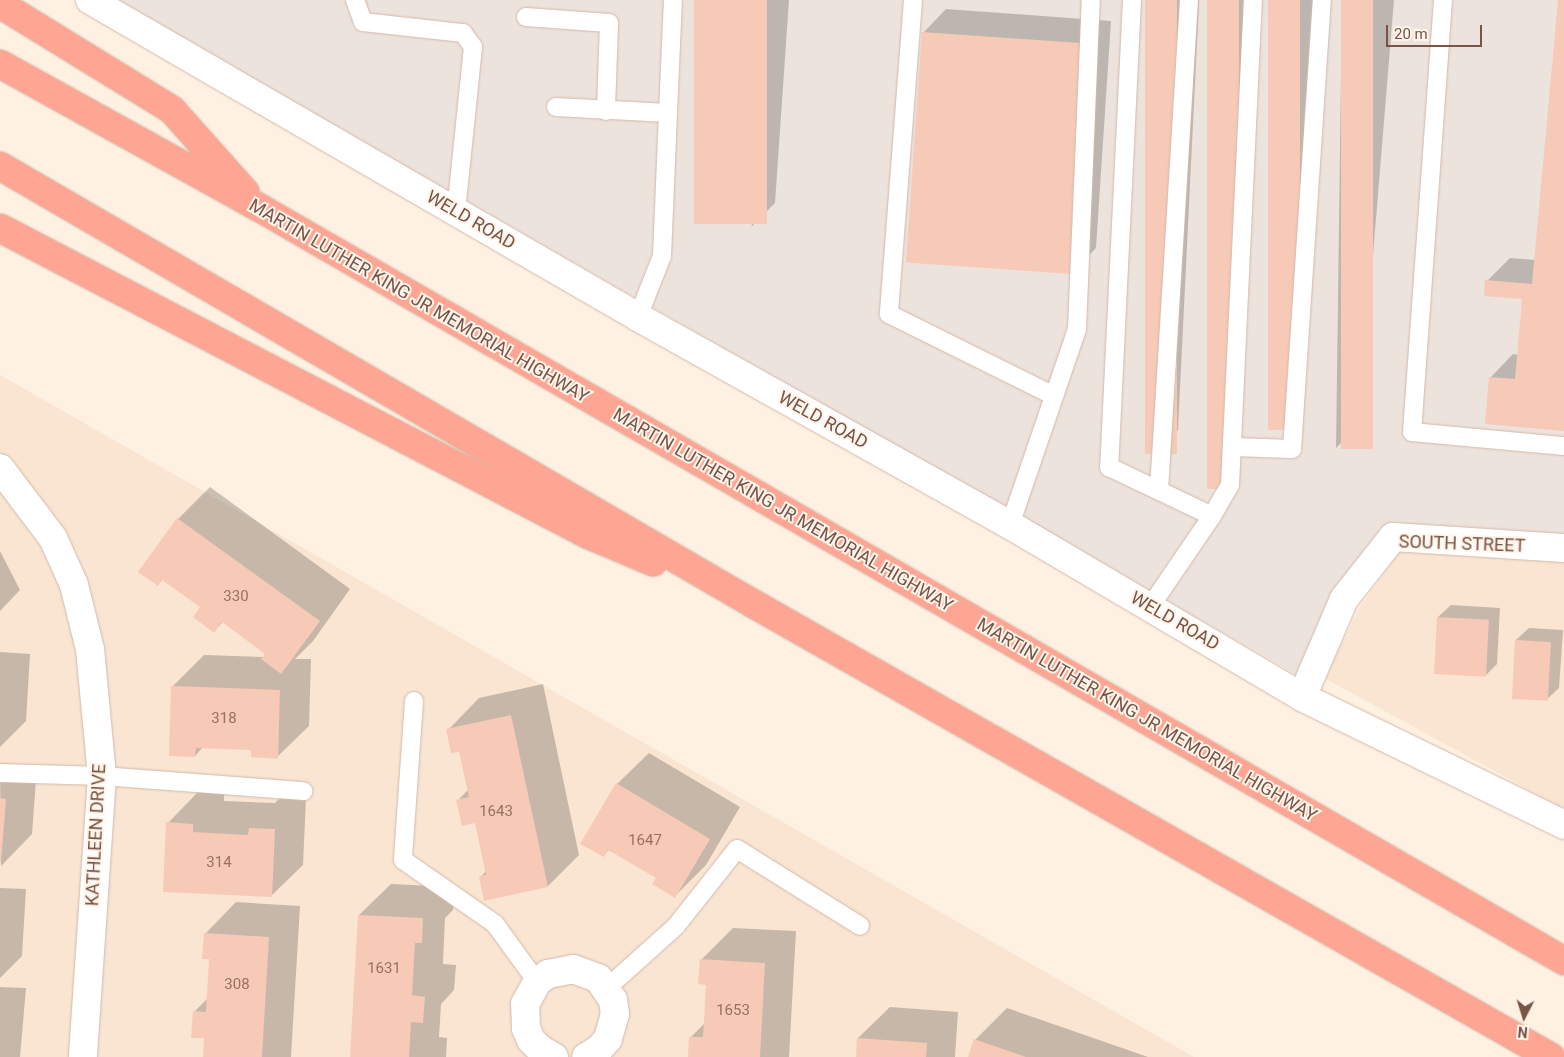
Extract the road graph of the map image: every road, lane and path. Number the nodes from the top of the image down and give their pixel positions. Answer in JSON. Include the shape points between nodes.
{"nodes":[{"id":1,"x":355,"y":0,"type":"edge"},
{"id":2,"x":673,"y":0,"type":"edge"},
{"id":3,"x":913,"y":0,"type":"edge"},
{"id":4,"x":1091,"y":0,"type":"edge"},
{"id":5,"x":1132,"y":0,"type":"edge"},
{"id":6,"x":1189,"y":0,"type":"edge"},
{"id":7,"x":1253,"y":0,"type":"edge"},
{"id":8,"x":1322,"y":0,"type":"edge"},
{"id":9,"x":1443,"y":0,"type":"edge"},
{"id":10,"x":93,"y":1,"type":"edge"},
{"id":11,"x":0,"y":4,"type":"edge"},
{"id":12,"x":526,"y":18,"type":"dead end"},
{"id":13,"x":0,"y":64,"type":"edge"},
{"id":14,"x":556,"y":107,"type":"dead end"},
{"id":15,"x":606,"y":111,"type":"junction"},
{"id":16,"x":668,"y":113,"type":"junction"},
{"id":17,"x":0,"y":166,"type":"edge"},
{"id":18,"x":260,"y":208,"type":"junction"},
{"id":19,"x":456,"y":211,"type":"junction"},
{"id":20,"x":0,"y":228,"type":"edge"},
{"id":21,"x":638,"y":316,"type":"junction"},
{"id":22,"x":1054,"y":396,"type":"junction"},
{"id":23,"x":1564,"y":446,"type":"edge"},
{"id":24,"x":1233,"y":447,"type":"junction"},
{"id":25,"x":0,"y":468,"type":"edge"},
{"id":26,"x":1160,"y":490,"type":"junction"},
{"id":27,"x":1212,"y":516,"type":"junction"},
{"id":28,"x":1010,"y":525,"type":"junction"},
{"id":29,"x":1564,"y":548,"type":"edge"},
{"id":30,"x":752,"y":603,"type":"junction"},
{"id":31,"x":1150,"y":607,"type":"junction"},
{"id":32,"x":1302,"y":697,"type":"junction"},
{"id":33,"x":414,"y":701,"type":"dead end"},
{"id":34,"x":0,"y":773,"type":"edge"},
{"id":35,"x":102,"y":776,"type":"junction"},
{"id":36,"x":303,"y":791,"type":"dead end"},
{"id":37,"x":1564,"y":826,"type":"edge"},
{"id":38,"x":860,"y":926,"type":"dead end"},
{"id":39,"x":1564,"y":961,"type":"edge"},
{"id":40,"x":537,"y":982,"type":"junction"},
{"id":41,"x":607,"y":988,"type":"junction"},
{"id":42,"x":83,"y":1057,"type":"edge"},
{"id":43,"x":554,"y":1057,"type":"edge"},
{"id":44,"x":586,"y":1057,"type":"edge"},
{"id":45,"x":1551,"y":1057,"type":"edge"}],
"edges":[{"from":1,"to":19,"type":"lane","via":[[363,22],[463,33],[473,47]]},
{"from":2,"to":16,"type":"lane"},
{"from":3,"to":22,"type":"lane","via":[[889,314]]},
{"from":4,"to":22,"type":"lane","via":[[1077,329]]},
{"from":5,"to":26,"type":"lane","via":[[1109,466]]},
{"from":6,"to":26,"type":"lane"},
{"from":7,"to":24,"type":"lane"},
{"from":8,"to":24,"type":"lane","via":[[1292,449]]},
{"from":9,"to":23,"type":"lane","via":[[1412,432]]},
{"from":10,"to":19,"type":"street","name":"WELD ROAD"},
{"from":11,"to":18,"type":"highway","via":[[172,110]]},
{"from":12,"to":15,"type":"lane","via":[[610,23]]},
{"from":13,"to":18,"type":"highway","name":"MARTIN LUTHER KING JR MEMORIAL HIGHWAY"},
{"from":14,"to":15,"type":"lane"},
{"from":15,"to":16,"type":"lane"},
{"from":16,"to":21,"type":"lane","via":[[662,256]]},
{"from":17,"to":30,"type":"highway"},
{"from":18,"to":39,"type":"highway","name":"MARTIN LUTHER KING JR MEMORIAL HIGHWAY"},
{"from":19,"to":21,"type":"street","name":"WELD ROAD"},
{"from":20,"to":30,"type":"highway","via":[[587,534]]},
{"from":21,"to":28,"type":"street","name":"WELD ROAD"},
{"from":22,"to":28,"type":"lane"},
{"from":24,"to":27,"type":"lane","via":[[1230,485]]},
{"from":25,"to":35,"type":"street","name":"KATHLEEN DRIVE","via":[[40,517],[74,585],[90,649]]},
{"from":26,"to":27,"type":"lane"},
{"from":27,"to":31,"type":"lane"},
{"from":28,"to":31,"type":"street","name":"WELD ROAD"},
{"from":29,"to":32,"type":"street","name":"SOUTH STREET","via":[[1393,538],[1344,599]]},
{"from":30,"to":45,"type":"highway"},
{"from":31,"to":32,"type":"street","name":"WELD ROAD"},
{"from":32,"to":37,"type":"street","name":"WELD ROAD"},
{"from":33,"to":40,"type":"lane","via":[[403,860],[495,924]]},
{"from":34,"to":35,"type":"lane"},
{"from":35,"to":36,"type":"lane"},
{"from":35,"to":42,"type":"street","name":"KATHLEEN DRIVE"},
{"from":38,"to":41,"type":"lane","via":[[737,849],[676,926]]},
{"from":40,"to":41,"type":"street","via":[[548,974],[574,969],[598,978]]},
{"from":40,"to":43,"type":"street","via":[[525,1004],[526,1028],[540,1050]]},
{"from":41,"to":44,"type":"street","via":[[613,1000],[614,1027],[599,1049]]}]}
